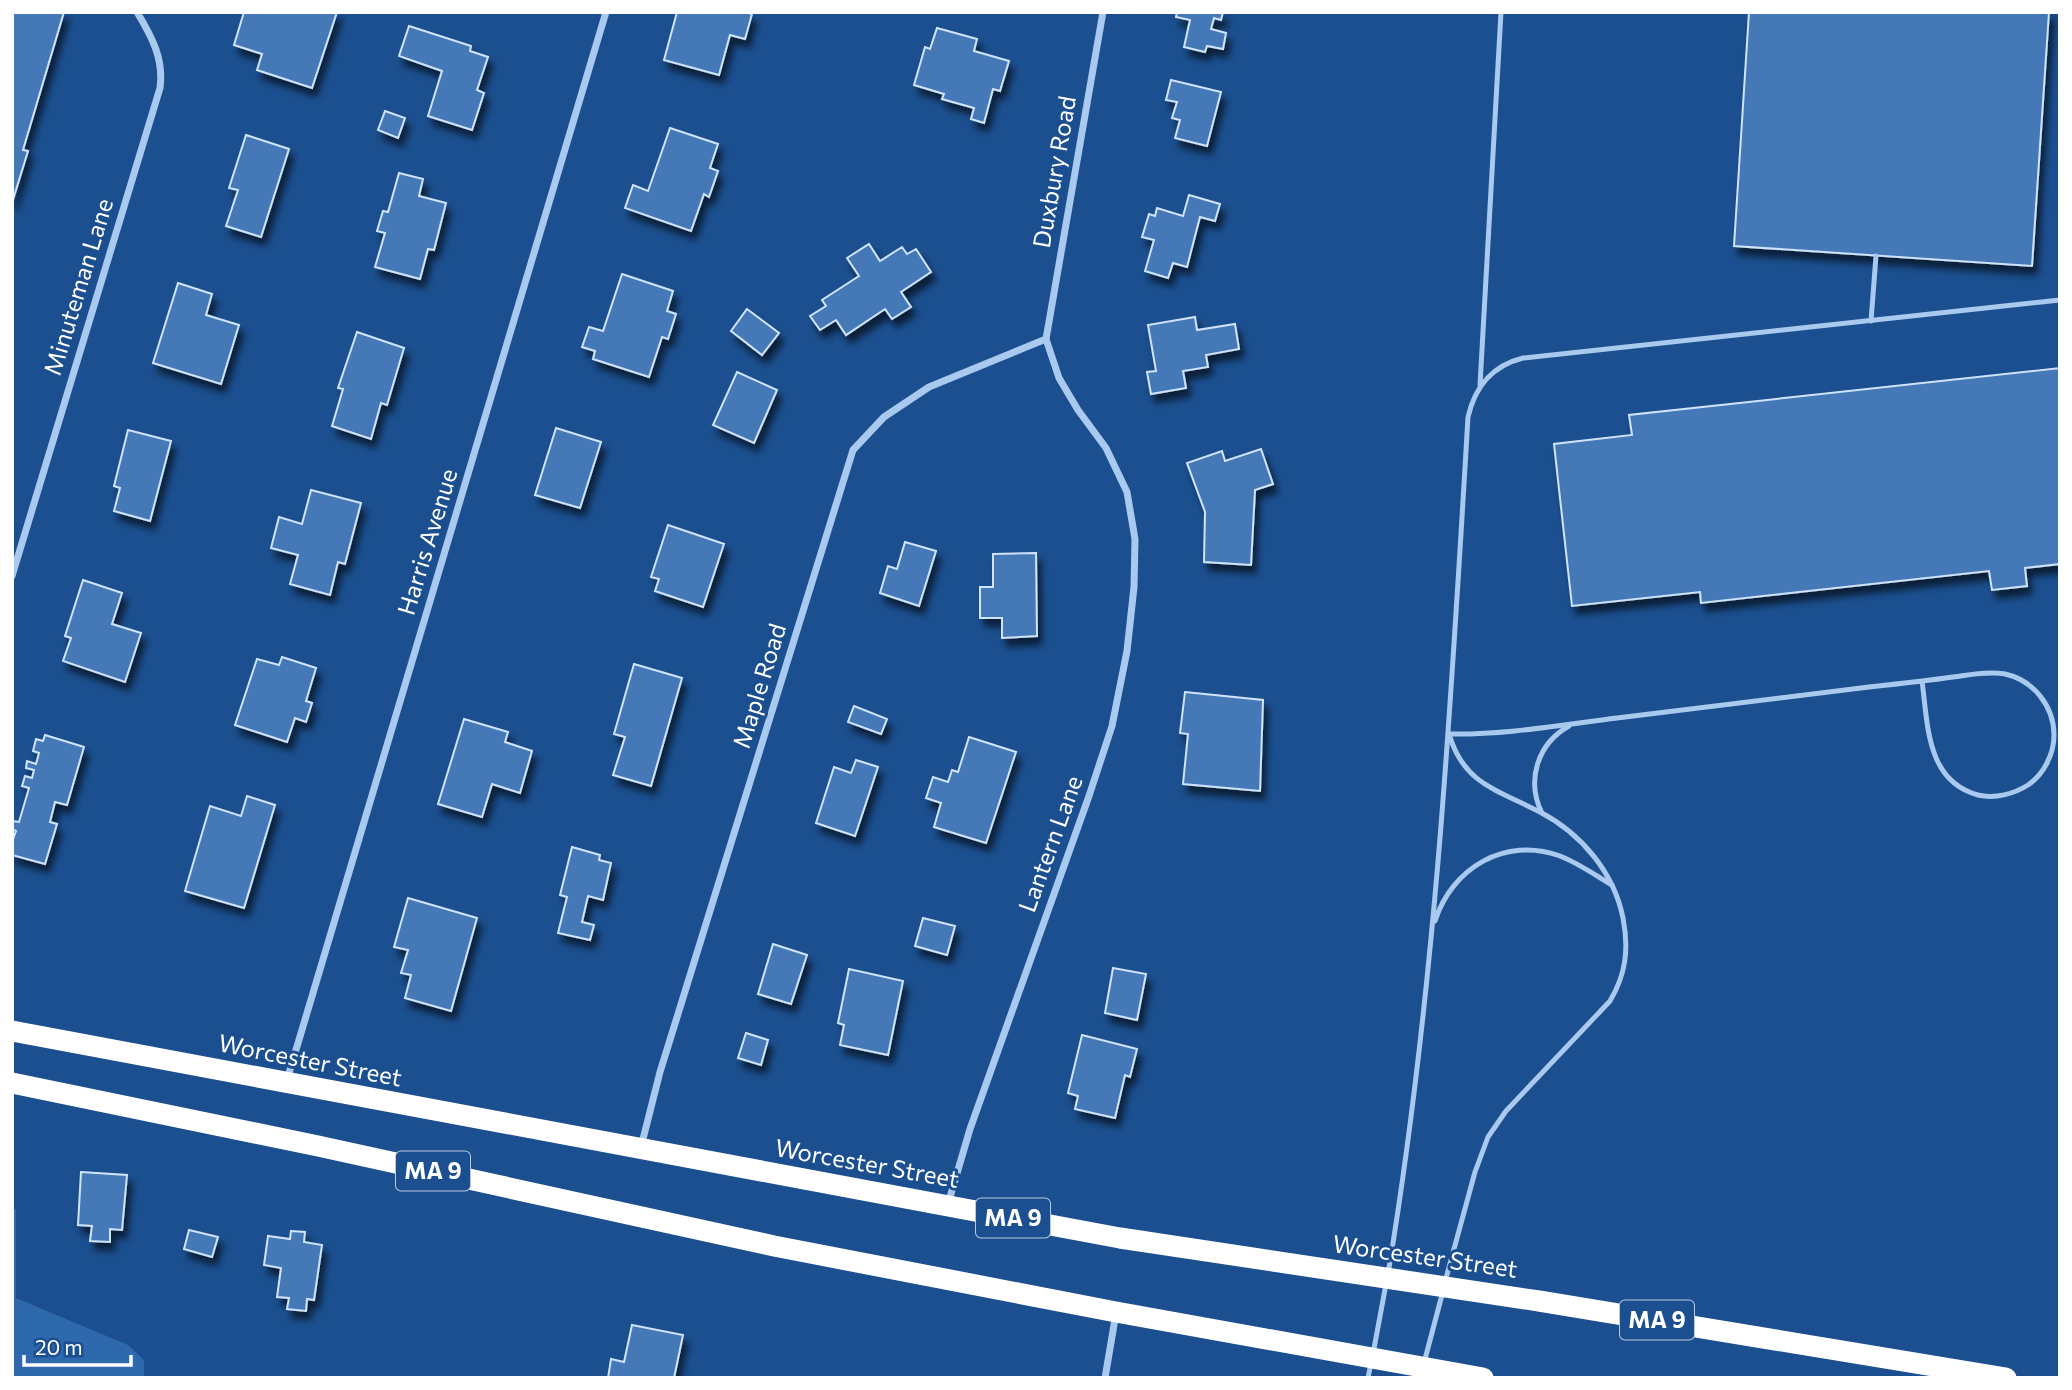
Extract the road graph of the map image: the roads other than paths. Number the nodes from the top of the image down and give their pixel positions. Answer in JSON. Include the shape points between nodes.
{"nodes":[{"id":1,"x":137,"y":12,"type":"edge"},
{"id":2,"x":606,"y":12,"type":"edge"},
{"id":3,"x":1103,"y":12,"type":"edge"},
{"id":4,"x":1501,"y":12,"type":"edge"},
{"id":5,"x":1876,"y":256,"type":"dead end"},
{"id":6,"x":2060,"y":300,"type":"edge"},
{"id":7,"x":1871,"y":320,"type":"junction"},
{"id":8,"x":1046,"y":339,"type":"junction"},
{"id":9,"x":1480,"y":385,"type":"junction"},
{"id":10,"x":15,"y":554,"type":"edge"},
{"id":11,"x":12,"y":576,"type":"edge"},
{"id":12,"x":1922,"y":681,"type":"junction"},
{"id":13,"x":1573,"y":724,"type":"junction"},
{"id":14,"x":1449,"y":733,"type":"junction"},
{"id":15,"x":1542,"y":813,"type":"junction"},
{"id":16,"x":1615,"y":887,"type":"junction"},
{"id":17,"x":1431,"y":934,"type":"junction"},
{"id":18,"x":12,"y":1031,"type":"edge"},
{"id":19,"x":12,"y":1083,"type":"edge"},
{"id":20,"x":286,"y":1084,"type":"junction"},
{"id":21,"x":640,"y":1150,"type":"junction"},
{"id":22,"x":947,"y":1205,"type":"junction"},
{"id":23,"x":1388,"y":1278,"type":"junction"},
{"id":24,"x":1444,"y":1286,"type":"junction"},
{"id":25,"x":1116,"y":1312,"type":"junction"},
{"id":26,"x":1370,"y":1368,"type":"edge"},
{"id":27,"x":1421,"y":1372,"type":"edge"},
{"id":28,"x":1105,"y":1378,"type":"edge"},
{"id":29,"x":1483,"y":1378,"type":"edge"},
{"id":30,"x":2006,"y":1378,"type":"edge"}],
"edges":[{"from":1,"to":10,"type":"street","name":"Minuteman Lane","via":[[160,60],[159,88]]},
{"from":2,"to":20,"type":"street","name":"Harris Avenue"},
{"from":3,"to":8,"type":"street","name":"Duxbury Road"},
{"from":4,"to":9,"type":"lane"},
{"from":5,"to":7,"type":"lane"},
{"from":6,"to":7,"type":"lane"},
{"from":7,"to":9,"type":"lane","via":[[1522,358],[1499,367]]},
{"from":8,"to":21,"type":"street","name":"Maple Road","via":[[929,387],[884,417],[853,450],[660,1072]]},
{"from":8,"to":22,"type":"street","name":"Lantern Lane","via":[[1059,378],[1106,447],[1127,492],[1135,539],[1127,651],[1112,726]]},
{"from":9,"to":14,"type":"lane","via":[[1468,417]]},
{"from":10,"to":11,"type":"street","name":"Minuteman Lane"},
{"from":12,"to":12,"type":"lane","via":[[1991,673],[2026,683],[2045,702],[2053,725],[2052,750],[2044,769],[2033,782],[2011,794],[1986,796],[1957,786],[1934,756]]},
{"from":12,"to":13,"type":"lane"},
{"from":13,"to":14,"type":"lane"},
{"from":13,"to":15,"type":"lane","via":[[1547,745],[1537,766],[1534,793]]},
{"from":14,"to":15,"type":"lane","via":[[1469,772]]},
{"from":14,"to":17,"type":"lane"},
{"from":15,"to":16,"type":"lane","via":[[1585,847]]},
{"from":16,"to":17,"type":"lane","via":[[1557,855],[1526,851],[1497,855],[1457,881],[1441,903]]},
{"from":16,"to":24,"type":"lane","via":[[1627,944],[1618,986],[1601,1012],[1506,1111],[1488,1138]]},
{"from":17,"to":23,"type":"lane"},
{"from":18,"to":20,"type":"highway","name":"Worcester Street","number":"MA 9"},
{"from":19,"to":25,"type":"highway","number":"MA 9","via":[[774,1246]]},
{"from":20,"to":21,"type":"highway","name":"Worcester Street","number":"MA 9"},
{"from":21,"to":22,"type":"highway","name":"Worcester Street","number":"MA 9"},
{"from":22,"to":23,"type":"highway","name":"Worcester Street","number":"MA 9","via":[[1187,1249]]},
{"from":23,"to":24,"type":"highway","name":"Worcester Street","number":"MA 9"},
{"from":23,"to":26,"type":"lane"},
{"from":24,"to":27,"type":"lane"},
{"from":24,"to":30,"type":"highway","name":"Worcester Street","number":"MA 9"},
{"from":25,"to":26,"type":"highway","number":"MA 9"},
{"from":25,"to":28,"type":"street"},
{"from":26,"to":27,"type":"highway","number":"MA 9"},
{"from":27,"to":29,"type":"highway","number":"MA 9"}]}
